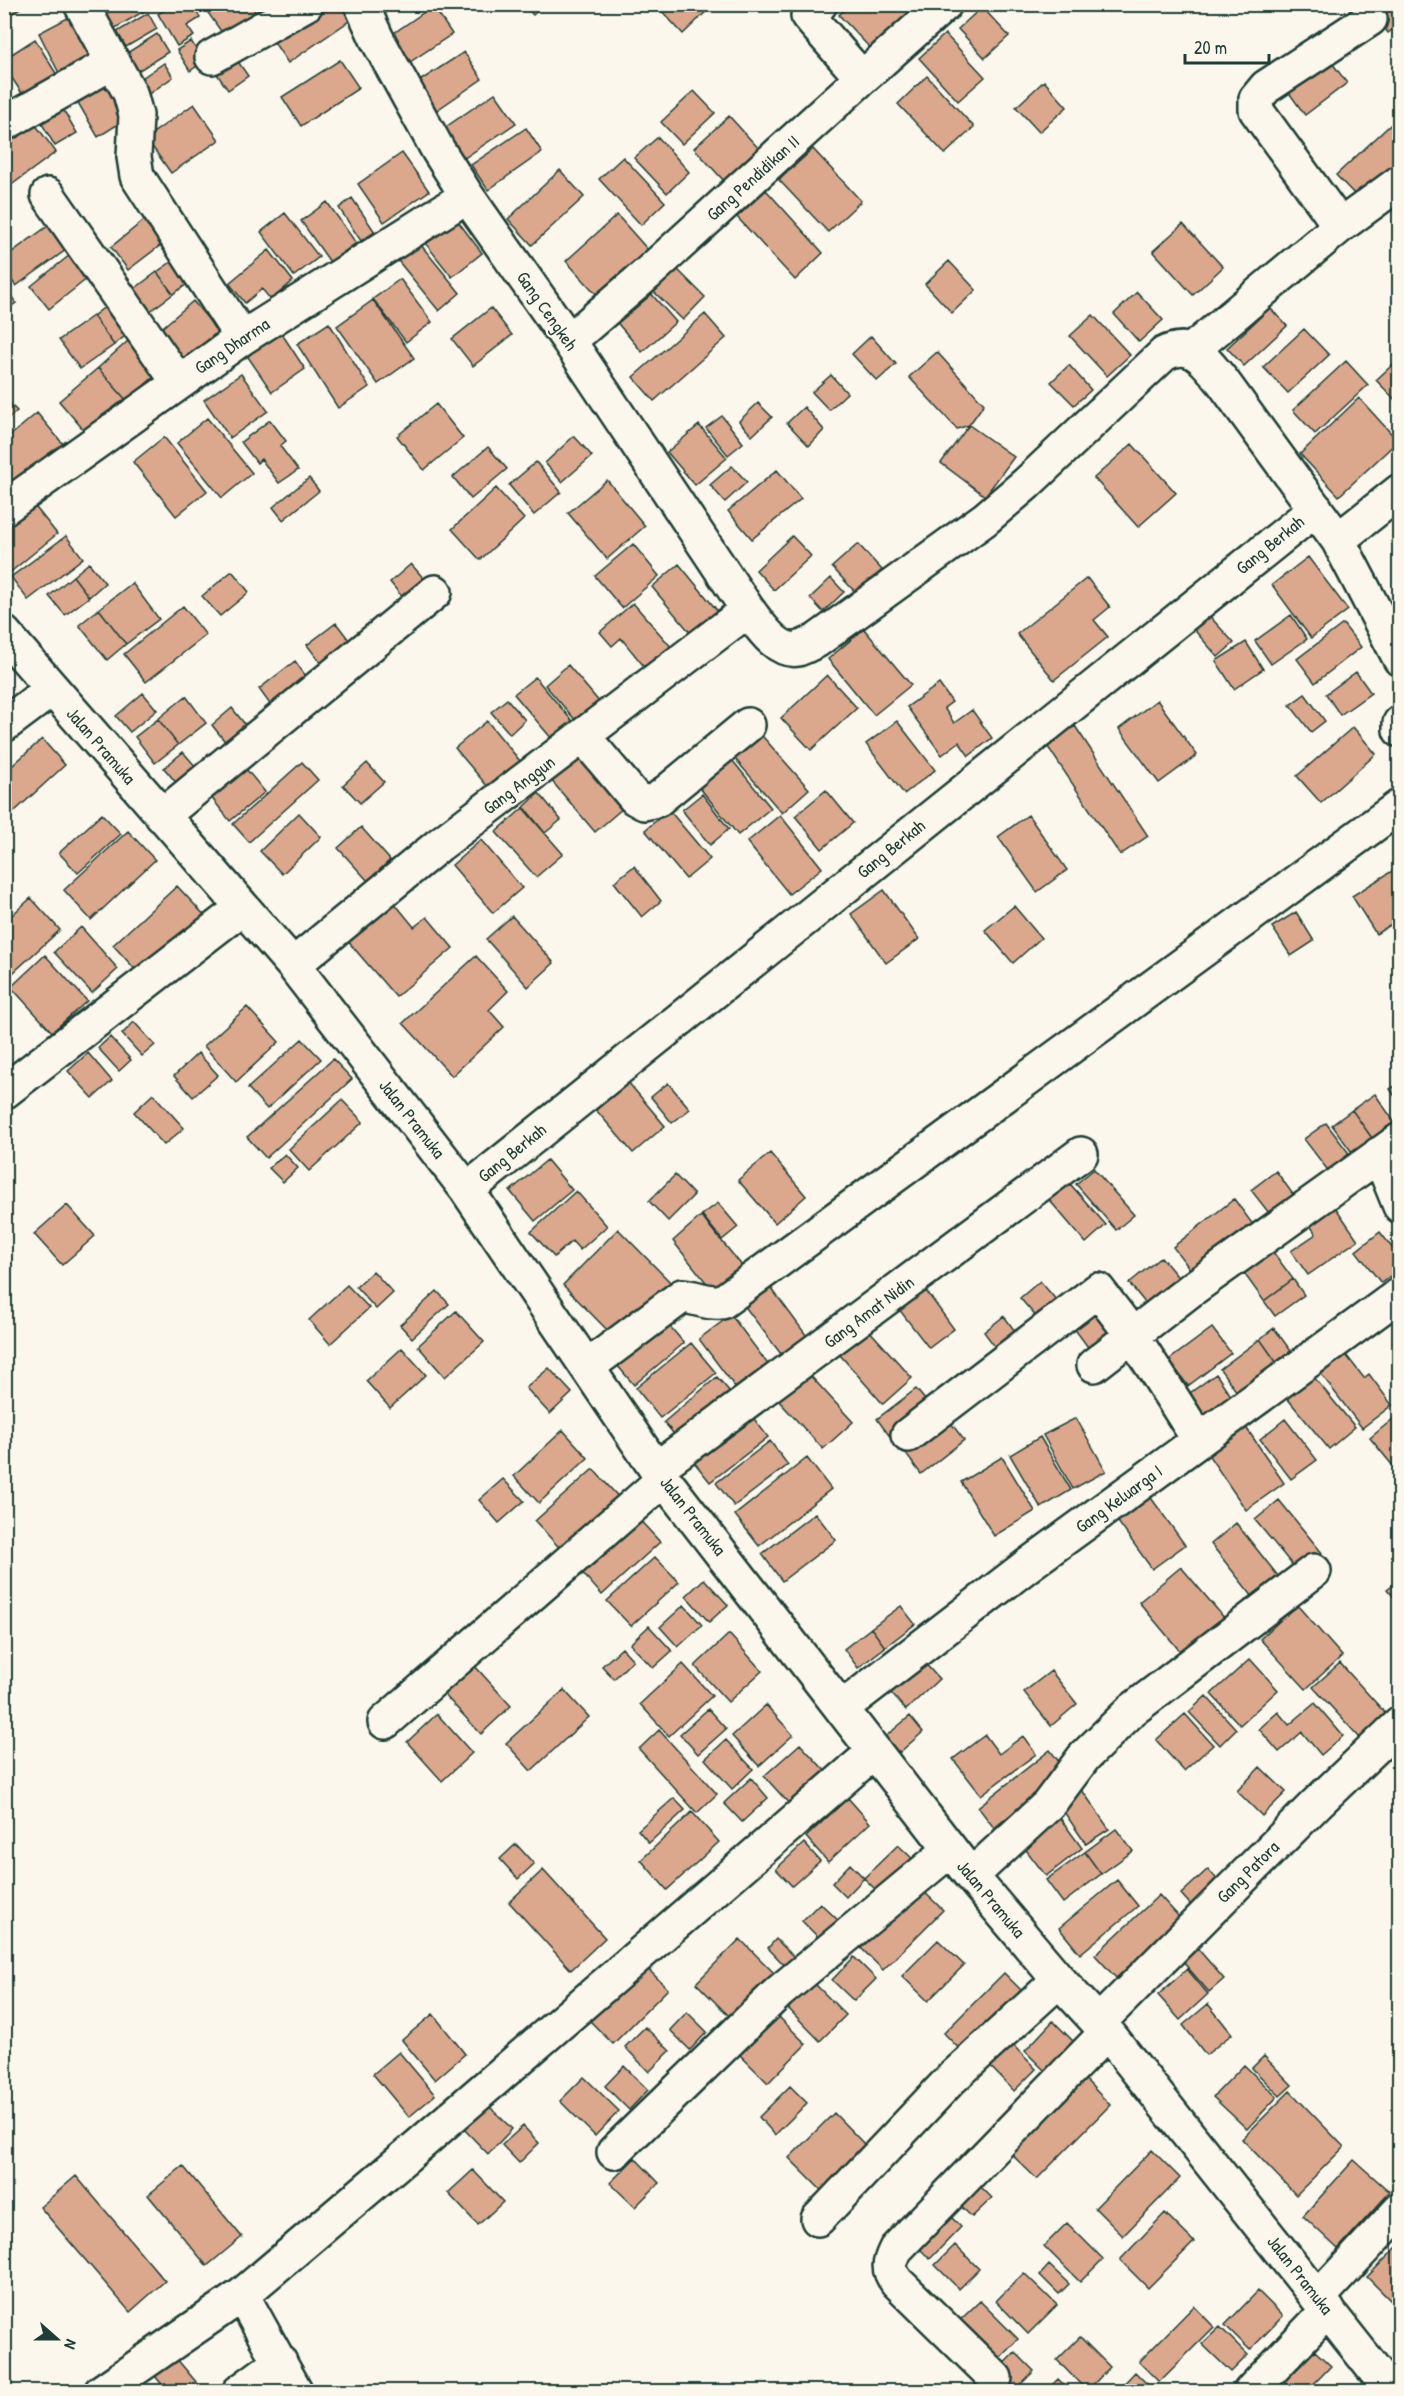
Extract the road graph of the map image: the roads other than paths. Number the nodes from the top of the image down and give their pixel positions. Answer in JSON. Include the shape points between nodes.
{"nodes":[{"id":1,"x":81,"y":4,"type":"edge"},
{"id":2,"x":306,"y":4,"type":"edge"},
{"id":3,"x":361,"y":4,"type":"edge"},
{"id":4,"x":945,"y":4,"type":"edge"},
{"id":5,"x":809,"y":8,"type":"edge"},
{"id":6,"x":1370,"y":19,"type":"dead end"},
{"id":7,"x":212,"y":57,"type":"dead end"},
{"id":8,"x":112,"y":62,"type":"junction"},
{"id":9,"x":862,"y":78,"type":"junction"},
{"id":10,"x":4,"y":124,"type":"edge"},
{"id":11,"x":1400,"y":182,"type":"edge"},
{"id":12,"x":48,"y":195,"type":"dead end"},
{"id":13,"x":467,"y":196,"type":"junction"},
{"id":14,"x":1340,"y":226,"type":"junction"},
{"id":15,"x":242,"y":338,"type":"junction"},
{"id":16,"x":569,"y":341,"type":"junction"},
{"id":17,"x":1192,"y":350,"type":"junction"},
{"id":18,"x":179,"y":383,"type":"junction"},
{"id":19,"x":1400,"y":491,"type":"edge"},
{"id":20,"x":4,"y":508,"type":"edge"},
{"id":21,"x":1316,"y":509,"type":"junction"},
{"id":22,"x":1338,"y":540,"type":"junction"},
{"id":23,"x":435,"y":592,"type":"dead end"},
{"id":24,"x":747,"y":610,"type":"junction"},
{"id":25,"x":4,"y":633,"type":"edge"},
{"id":26,"x":1400,"y":659,"type":"edge"},
{"id":27,"x":51,"y":689,"type":"junction"},
{"id":28,"x":1400,"y":723,"type":"edge"},
{"id":29,"x":748,"y":725,"type":"dead end"},
{"id":30,"x":4,"y":726,"type":"edge"},
{"id":31,"x":1400,"y":730,"type":"edge"},
{"id":32,"x":583,"y":736,"type":"junction"},
{"id":33,"x":1400,"y":806,"type":"edge"},
{"id":34,"x":162,"y":816,"type":"junction"},
{"id":35,"x":242,"y":908,"type":"junction"},
{"id":36,"x":293,"y":964,"type":"junction"},
{"id":37,"x":4,"y":1092,"type":"edge"},
{"id":38,"x":1389,"y":1147,"type":"edge"},
{"id":39,"x":1082,"y":1154,"type":"dead end"},
{"id":40,"x":467,"y":1190,"type":"junction"},
{"id":41,"x":1400,"y":1206,"type":"edge"},
{"id":42,"x":1395,"y":1306,"type":"edge"},
{"id":43,"x":1133,"y":1336,"type":"junction"},
{"id":44,"x":1094,"y":1365,"type":"dead end"},
{"id":45,"x":587,"y":1367,"type":"junction"},
{"id":46,"x":908,"y":1436,"type":"dead end"},
{"id":47,"x":1199,"y":1440,"type":"junction"},
{"id":48,"x":660,"y":1474,"type":"junction"},
{"id":49,"x":1314,"y":1571,"type":"dead end"},
{"id":50,"x":842,"y":1708,"type":"junction"},
{"id":51,"x":385,"y":1722,"type":"dead end"},
{"id":52,"x":1400,"y":1724,"type":"edge"},
{"id":53,"x":874,"y":1752,"type":"junction"},
{"id":54,"x":950,"y":1850,"type":"junction"},
{"id":55,"x":971,"y":1876,"type":"junction"},
{"id":56,"x":1059,"y":1980,"type":"junction"},
{"id":57,"x":1103,"y":2027,"type":"junction"},
{"id":58,"x":614,"y":2152,"type":"dead end"},
{"id":59,"x":1400,"y":2211,"type":"edge"},
{"id":60,"x":818,"y":2219,"type":"dead end"},
{"id":61,"x":242,"y":2295,"type":"junction"},
{"id":62,"x":1323,"y":2304,"type":"junction"},
{"id":63,"x":280,"y":2362,"type":"junction"},
{"id":64,"x":995,"y":2378,"type":"dead end"},
{"id":65,"x":101,"y":2391,"type":"edge"},
{"id":66,"x":239,"y":2391,"type":"edge"},
{"id":67,"x":296,"y":2391,"type":"edge"},
{"id":68,"x":1250,"y":2391,"type":"edge"},
{"id":69,"x":1392,"y":2391,"type":"edge"}],
"edges":[{"from":1,"to":8,"type":"street"},
{"from":2,"to":7,"type":"street"},
{"from":3,"to":13,"type":"street","name":"Gang Cengkeh","via":[[438,150]]},
{"from":4,"to":9,"type":"street","name":"Gang Pendidikan II"},
{"from":5,"to":9,"type":"street"},
{"from":6,"to":14,"type":"street","via":[[1266,87],[1256,99],[1256,110]]},
{"from":8,"to":10,"type":"street"},
{"from":8,"to":15,"type":"street","via":[[130,93],[136,115],[137,176]]},
{"from":9,"to":16,"type":"street","name":"Gang Pendidikan II"},
{"from":11,"to":14,"type":"street"},
{"from":12,"to":18,"type":"street"},
{"from":13,"to":15,"type":"street","name":"Gang Dharma"},
{"from":13,"to":16,"type":"street","name":"Gang Cengkeh"},
{"from":14,"to":17,"type":"street"},
{"from":15,"to":18,"type":"street","name":"Gang Dharma"},
{"from":16,"to":24,"type":"street","name":"Gang Cengkeh"},
{"from":17,"to":21,"type":"street","via":[[1223,382]]},
{"from":17,"to":24,"type":"street","name":"Gang Cengkeh","via":[[1176,348],[1164,354],[985,519],[816,641],[797,649],[778,644]]},
{"from":18,"to":20,"type":"street","name":"Gang Dharma"},
{"from":19,"to":22,"type":"street"},
{"from":21,"to":22,"type":"street"},
{"from":21,"to":40,"type":"street","name":"Gang Berkah"},
{"from":22,"to":26,"type":"street"},
{"from":23,"to":34,"type":"street"},
{"from":24,"to":32,"type":"street","name":"Gang Anggun"},
{"from":25,"to":27,"type":"street","name":"Jalan Pramuka"},
{"from":27,"to":30,"type":"street"},
{"from":27,"to":34,"type":"street","name":"Jalan Pramuka"},
{"from":28,"to":31,"type":"street"},
{"from":29,"to":32,"type":"street","via":[[657,800],[644,803],[635,798]]},
{"from":32,"to":36,"type":"street","name":"Gang Anggun","via":[[439,845]]},
{"from":33,"to":45,"type":"street","via":[[722,1302],[710,1304],[682,1296]]},
{"from":34,"to":35,"type":"street","name":"Jalan Pramuka"},
{"from":35,"to":36,"type":"street","name":"Jalan Pramuka"},
{"from":35,"to":37,"type":"street"},
{"from":36,"to":40,"type":"street","name":"Jalan Pramuka"},
{"from":38,"to":41,"type":"street"},
{"from":38,"to":43,"type":"street"},
{"from":39,"to":48,"type":"street","name":"Gang Amat Nidin"},
{"from":40,"to":45,"type":"street","name":"Jalan Pramuka"},
{"from":42,"to":47,"type":"street","name":"Gang Keluarga I"},
{"from":43,"to":44,"type":"street"},
{"from":43,"to":46,"type":"street","via":[[1098,1290]]},
{"from":43,"to":47,"type":"street"},
{"from":45,"to":48,"type":"street","name":"Jalan Pramuka"},
{"from":47,"to":50,"type":"street","name":"Gang Keluarga I"},
{"from":48,"to":50,"type":"street","name":"Jalan Pramuka"},
{"from":48,"to":51,"type":"street","name":"Gang Amat Nidin"},
{"from":49,"to":55,"type":"street","via":[[1132,1710],[1084,1757],[1048,1805]]},
{"from":50,"to":53,"type":"street","name":"Jalan Pramuka"},
{"from":52,"to":57,"type":"street","name":"Gang Patora","via":[[1316,1804]]},
{"from":53,"to":54,"type":"street","name":"Jalan Pramuka"},
{"from":53,"to":61,"type":"street"},
{"from":54,"to":55,"type":"street","name":"Jalan Pramuka"},
{"from":54,"to":58,"type":"street","via":[[779,1992]]},
{"from":55,"to":56,"type":"street","name":"Jalan Pramuka"},
{"from":56,"to":57,"type":"street","name":"Jalan Pramuka"},
{"from":56,"to":60,"type":"street","via":[[952,2078]]},
{"from":57,"to":62,"type":"street","name":"Jalan Pramuka"},
{"from":57,"to":64,"type":"street","name":"Gang Patora","via":[[896,2249],[889,2262],[889,2271],[897,2282]]},
{"from":59,"to":62,"type":"street"},
{"from":61,"to":63,"type":"street"},
{"from":61,"to":65,"type":"street"},
{"from":62,"to":68,"type":"street"},
{"from":62,"to":69,"type":"street","name":"Jalan Pramuka"},
{"from":63,"to":66,"type":"street"},
{"from":63,"to":67,"type":"street"}]}
